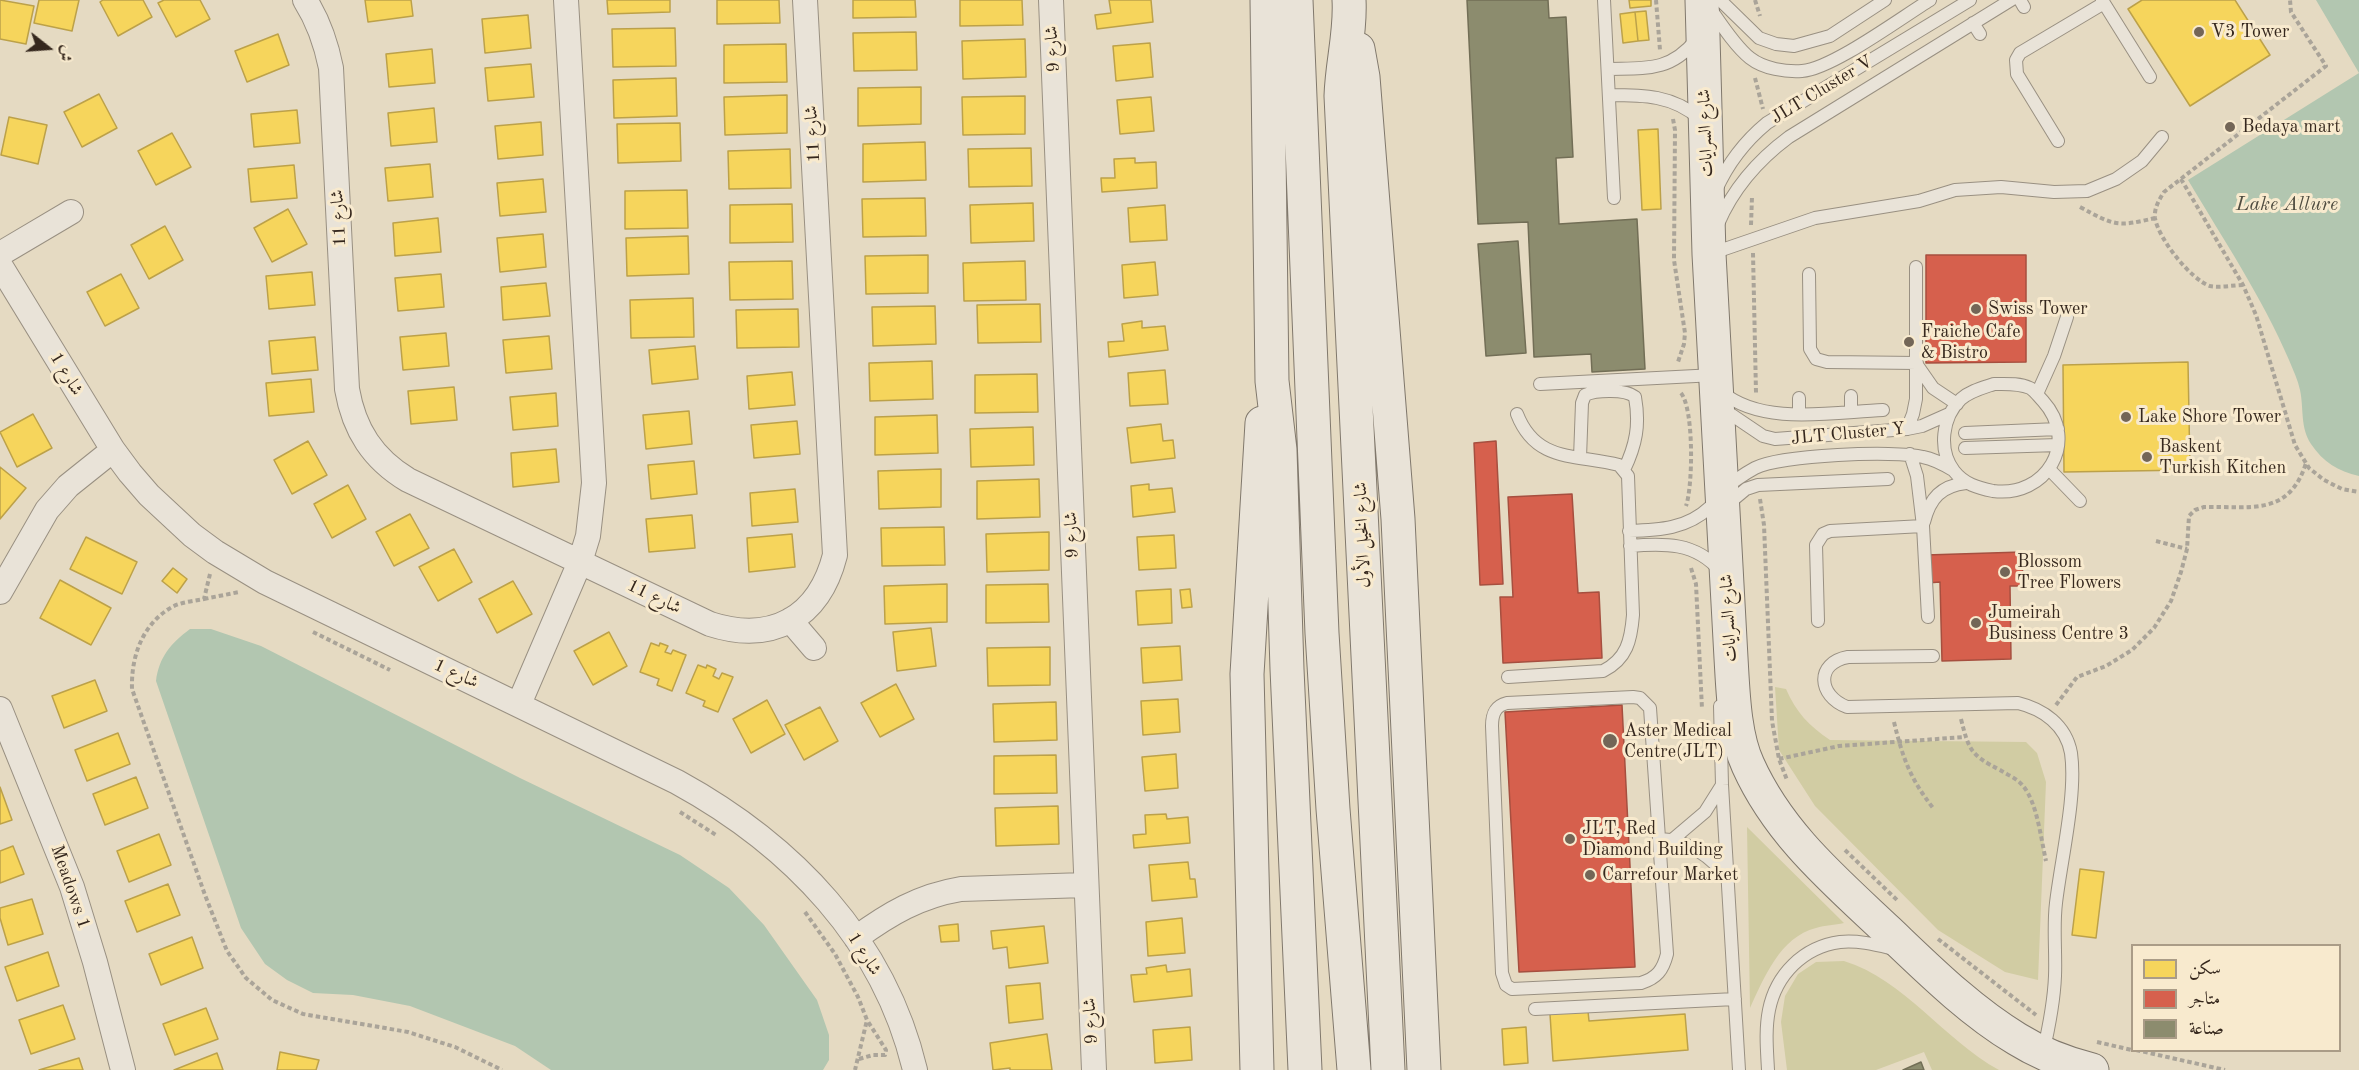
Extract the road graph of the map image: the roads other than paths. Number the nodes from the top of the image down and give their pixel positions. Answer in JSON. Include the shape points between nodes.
{"nodes":[{"id":1,"x":305,"y":0,"type":"edge"},
{"id":2,"x":566,"y":0,"type":"edge"},
{"id":3,"x":805,"y":0,"type":"edge"},
{"id":4,"x":1051,"y":0,"type":"edge"},
{"id":5,"x":1267,"y":0,"type":"edge"},
{"id":6,"x":1296,"y":0,"type":"edge"},
{"id":7,"x":1604,"y":0,"type":"edge"},
{"id":8,"x":1885,"y":0,"type":"edge"},
{"id":9,"x":1930,"y":0,"type":"edge"},
{"id":10,"x":1970,"y":0,"type":"edge"},
{"id":11,"x":2011,"y":0,"type":"edge"},
{"id":12,"x":2102,"y":1,"type":"edge"},
{"id":13,"x":1707,"y":6,"type":"edge"},
{"id":14,"x":1350,"y":12,"type":"edge"},
{"id":15,"x":1608,"y":69,"type":"junction"},
{"id":16,"x":2150,"y":77,"type":"dead end"},
{"id":17,"x":1609,"y":95,"type":"junction"},
{"id":18,"x":1705,"y":124,"type":"junction"},
{"id":19,"x":2162,"y":137,"type":"dead end"},
{"id":20,"x":2058,"y":141,"type":"dead end"},
{"id":21,"x":1614,"y":198,"type":"dead end"},
{"id":22,"x":71,"y":212,"type":"dead end"},
{"id":23,"x":1709,"y":237,"type":"junction"},
{"id":24,"x":0,"y":254,"type":"edge"},
{"id":25,"x":0,"y":265,"type":"edge"},
{"id":26,"x":1916,"y":267,"type":"dead end"},
{"id":27,"x":1809,"y":274,"type":"dead end"},
{"id":28,"x":2067,"y":317,"type":"dead end"},
{"id":29,"x":1917,"y":363,"type":"junction"},
{"id":30,"x":1272,"y":381,"type":"junction"},
{"id":31,"x":1540,"y":384,"type":"dead end"},
{"id":32,"x":1717,"y":390,"type":"junction"},
{"id":33,"x":2037,"y":394,"type":"junction"},
{"id":34,"x":1851,"y":396,"type":"dead end"},
{"id":35,"x":1799,"y":398,"type":"dead end"},
{"id":36,"x":1953,"y":409,"type":"junction"},
{"id":37,"x":1883,"y":410,"type":"dead end"},
{"id":38,"x":1851,"y":411,"type":"junction"},
{"id":39,"x":1799,"y":413,"type":"junction"},
{"id":40,"x":1517,"y":414,"type":"dead end"},
{"id":41,"x":1907,"y":429,"type":"junction"},
{"id":42,"x":2058,"y":429,"type":"junction"},
{"id":43,"x":1965,"y":433,"type":"dead end"},
{"id":44,"x":2058,"y":445,"type":"junction"},
{"id":45,"x":1965,"y":448,"type":"dead end"},
{"id":46,"x":113,"y":450,"type":"junction"},
{"id":47,"x":1910,"y":454,"type":"junction"},
{"id":48,"x":1580,"y":458,"type":"junction"},
{"id":49,"x":2049,"y":469,"type":"junction"},
{"id":50,"x":1624,"y":470,"type":"junction"},
{"id":51,"x":1953,"y":470,"type":"junction"},
{"id":52,"x":1888,"y":479,"type":"dead end"},
{"id":53,"x":1966,"y":483,"type":"junction"},
{"id":54,"x":1722,"y":501,"type":"junction"},
{"id":55,"x":2080,"y":501,"type":"dead end"},
{"id":56,"x":1923,"y":526,"type":"junction"},
{"id":57,"x":1629,"y":531,"type":"junction"},
{"id":58,"x":1630,"y":546,"type":"junction"},
{"id":59,"x":580,"y":562,"type":"junction"},
{"id":60,"x":1727,"y":591,"type":"junction"},
{"id":61,"x":0,"y":592,"type":"edge"},
{"id":62,"x":1928,"y":617,"type":"dead end"},
{"id":63,"x":790,"y":620,"type":"junction"},
{"id":64,"x":1818,"y":621,"type":"dead end"},
{"id":65,"x":814,"y":648,"type":"dead end"},
{"id":66,"x":1933,"y":656,"type":"dead end"},
{"id":67,"x":1508,"y":677,"type":"dead end"},
{"id":68,"x":519,"y":704,"type":"junction"},
{"id":69,"x":0,"y":709,"type":"edge"},
{"id":70,"x":5,"y":736,"type":"edge"},
{"id":71,"x":1722,"y":785,"type":"junction"},
{"id":72,"x":1666,"y":840,"type":"junction"},
{"id":73,"x":1729,"y":879,"type":"junction"},
{"id":74,"x":1085,"y":885,"type":"junction"},
{"id":75,"x":856,"y":938,"type":"junction"},
{"id":76,"x":1915,"y":957,"type":"junction"},
{"id":77,"x":1735,"y":999,"type":"junction"},
{"id":78,"x":1534,"y":1009,"type":"dead end"},
{"id":79,"x":2069,"y":1064,"type":"edge"},
{"id":80,"x":123,"y":1070,"type":"edge"},
{"id":81,"x":915,"y":1070,"type":"edge"},
{"id":82,"x":1094,"y":1070,"type":"edge"},
{"id":83,"x":1257,"y":1070,"type":"edge"},
{"id":84,"x":1305,"y":1070,"type":"edge"},
{"id":85,"x":1354,"y":1070,"type":"edge"},
{"id":86,"x":1388,"y":1070,"type":"edge"},
{"id":87,"x":1424,"y":1070,"type":"edge"},
{"id":88,"x":1739,"y":1070,"type":"edge"},
{"id":89,"x":1768,"y":1070,"type":"edge"}],
"edges":[{"from":1,"to":59,"type":"street","name":"شارع 11","via":[[317,20],[331,68],[347,389],[357,426],[378,458],[392,471]]},
{"from":2,"to":59,"type":"street","via":[[594,475],[592,510]]},
{"from":3,"to":63,"type":"street","name":"شارع 11","via":[[835,555],[820,592]]},
{"from":4,"to":74,"type":"street","name":"شارع 9"},
{"from":5,"to":30,"type":"main road"},
{"from":6,"to":85,"type":"main road","via":[[1322,644]]},
{"from":7,"to":15,"type":"lane"},
{"from":8,"to":13,"type":"lane","via":[[1830,36],[1794,46],[1759,38]]},
{"from":9,"to":13,"type":"lane","name":"JLT Cluster V","via":[[1838,58],[1804,71],[1766,66],[1750,58]]},
{"from":10,"to":23,"type":"lane","name":"JLT Cluster V","via":[[1767,123],[1747,140],[1717,187]]},
{"from":11,"to":23,"type":"lane","via":[[1977,28],[1773,149],[1740,185]]},
{"from":12,"to":16,"type":"lane"},
{"from":12,"to":20,"type":"lane","via":[[2020,53],[2016,60],[2017,74]]},
{"from":13,"to":15,"type":"lane","via":[[1692,45],[1675,60],[1651,68]]},
{"from":13,"to":18,"type":"main road","name":"شارع السرايات"},
{"from":14,"to":86,"type":"main road","name":"شارع الخيل الأول","via":[[1341,96]]},
{"from":14,"to":87,"type":"main road","via":[[1363,77],[1393,430]]},
{"from":15,"to":17,"type":"lane"},
{"from":17,"to":18,"type":"lane","via":[[1662,98],[1679,104]]},
{"from":17,"to":21,"type":"lane"},
{"from":18,"to":23,"type":"main road","name":"شارع السرايات"},
{"from":19,"to":23,"type":"lane","via":[[2142,161],[2116,179],[2087,191],[1955,190],[1919,201]]},
{"from":22,"to":24,"type":"street"},
{"from":23,"to":32,"type":"main road","name":"شارع السرايات"},
{"from":25,"to":46,"type":"street","name":"شارع 1"},
{"from":26,"to":29,"type":"lane"},
{"from":27,"to":29,"type":"lane","via":[[1810,349],[1816,359]]},
{"from":28,"to":33,"type":"lane"},
{"from":29,"to":36,"type":"lane"},
{"from":29,"to":41,"type":"lane","via":[[1916,399]]},
{"from":30,"to":83,"type":"main road","via":[[1259,447],[1247,674]]},
{"from":30,"to":84,"type":"main road","via":[[1280,450]]},
{"from":31,"to":32,"type":"lane"},
{"from":32,"to":39,"type":"lane","via":[[1756,411]]},
{"from":32,"to":41,"type":"lane","name":"JLT Cluster Y","via":[[1735,415],[1763,436],[1775,439]]},
{"from":32,"to":54,"type":"main road","name":"شارع السرايات"},
{"from":33,"to":36,"type":"lane","name":"JLT Cluster Y","via":[[2013,384],[1994,384],[1977,389]]},
{"from":33,"to":42,"type":"lane","via":[[2051,411]]},
{"from":34,"to":38,"type":"lane"},
{"from":35,"to":39,"type":"lane"},
{"from":36,"to":41,"type":"lane","name":"JLT Cluster Y","via":[[1922,426]]},
{"from":36,"to":51,"type":"lane","name":"JLT Cluster Y","via":[[1944,432],[1945,452]]},
{"from":37,"to":38,"type":"lane"},
{"from":38,"to":39,"type":"lane"},
{"from":40,"to":48,"type":"lane","via":[[1526,434],[1542,448]]},
{"from":42,"to":43,"type":"lane"},
{"from":42,"to":44,"type":"lane"},
{"from":44,"to":45,"type":"lane"},
{"from":44,"to":49,"type":"lane"},
{"from":46,"to":61,"type":"street","via":[[68,486],[47,510]]},
{"from":46,"to":68,"type":"street","name":"شارع 1","via":[[170,516],[240,568]]},
{"from":47,"to":51,"type":"lane","name":"JLT Cluster Y"},
{"from":47,"to":54,"type":"lane","name":"JLT Cluster Y","via":[[1777,460],[1754,468]]},
{"from":47,"to":56,"type":"lane"},
{"from":48,"to":50,"type":"lane","via":[[1619,465]]},
{"from":48,"to":50,"type":"lane","via":[[1585,395],[1630,393],[1635,397],[1638,422],[1634,449]]},
{"from":49,"to":53,"type":"lane","via":[[2035,483],[2018,490],[1983,489]]},
{"from":49,"to":55,"type":"lane"},
{"from":50,"to":57,"type":"lane","via":[[1628,476]]},
{"from":51,"to":53,"type":"lane","name":"JLT Cluster Y"},
{"from":52,"to":54,"type":"lane","via":[[1849,486],[1758,485]]},
{"from":53,"to":56,"type":"lane","via":[[1940,490],[1931,500]]},
{"from":54,"to":57,"type":"lane","via":[[1683,525]]},
{"from":54,"to":60,"type":"main road","name":"شارع السرايات"},
{"from":56,"to":62,"type":"lane"},
{"from":56,"to":64,"type":"lane","via":[[1823,534],[1816,545]]},
{"from":57,"to":58,"type":"lane"},
{"from":58,"to":60,"type":"lane","via":[[1662,543],[1700,553],[1715,564]]},
{"from":58,"to":67,"type":"lane","via":[[1633,615],[1628,645],[1614,666],[1603,671]]},
{"from":59,"to":63,"type":"street","name":"شارع 11","via":[[730,630],[751,632]]},
{"from":59,"to":68,"type":"street"},
{"from":60,"to":71,"type":"lane","via":[[1720,701]]},
{"from":60,"to":76,"type":"main road","name":"شارع السرايات","via":[[1734,712],[1751,773],[1772,811],[1806,852]]},
{"from":63,"to":65,"type":"street"},
{"from":66,"to":79,"type":"lane","via":[[1835,659],[1824,681],[1827,693],[1835,703],[1847,707],[2018,702],[2048,715],[2066,738],[2071,752],[2071,790],[2056,905],[2053,997]]},
{"from":68,"to":75,"type":"street","name":"شارع 1","via":[[729,812],[790,861]]},
{"from":69,"to":70,"type":"street","name":"Meadows 1"},
{"from":70,"to":80,"type":"street","name":"Meadows 1","via":[[72,887]]},
{"from":71,"to":72,"type":"lane","via":[[1705,812]]},
{"from":71,"to":73,"type":"lane"},
{"from":72,"to":72,"type":"lane","via":[[1667,954],[1659,973],[1641,983],[1519,990],[1506,985],[1502,973],[1494,710],[1507,703],[1633,697],[1646,702],[1650,708]]},
{"from":72,"to":73,"type":"lane","via":[[1708,856]]},
{"from":73,"to":77,"type":"lane"},
{"from":74,"to":75,"type":"street","via":[[941,892],[904,906]]},
{"from":74,"to":82,"type":"street","name":"شارع 9"},
{"from":75,"to":81,"type":"street","name":"شارع 1","via":[[891,1000]]},
{"from":76,"to":79,"type":"main road","name":"شارع السرايات","via":[[2015,1039]]},
{"from":76,"to":89,"type":"lane","via":[[1865,942],[1840,942],[1813,949],[1793,963],[1777,985],[1768,1010]]},
{"from":77,"to":78,"type":"lane"},
{"from":77,"to":88,"type":"lane"}]}
